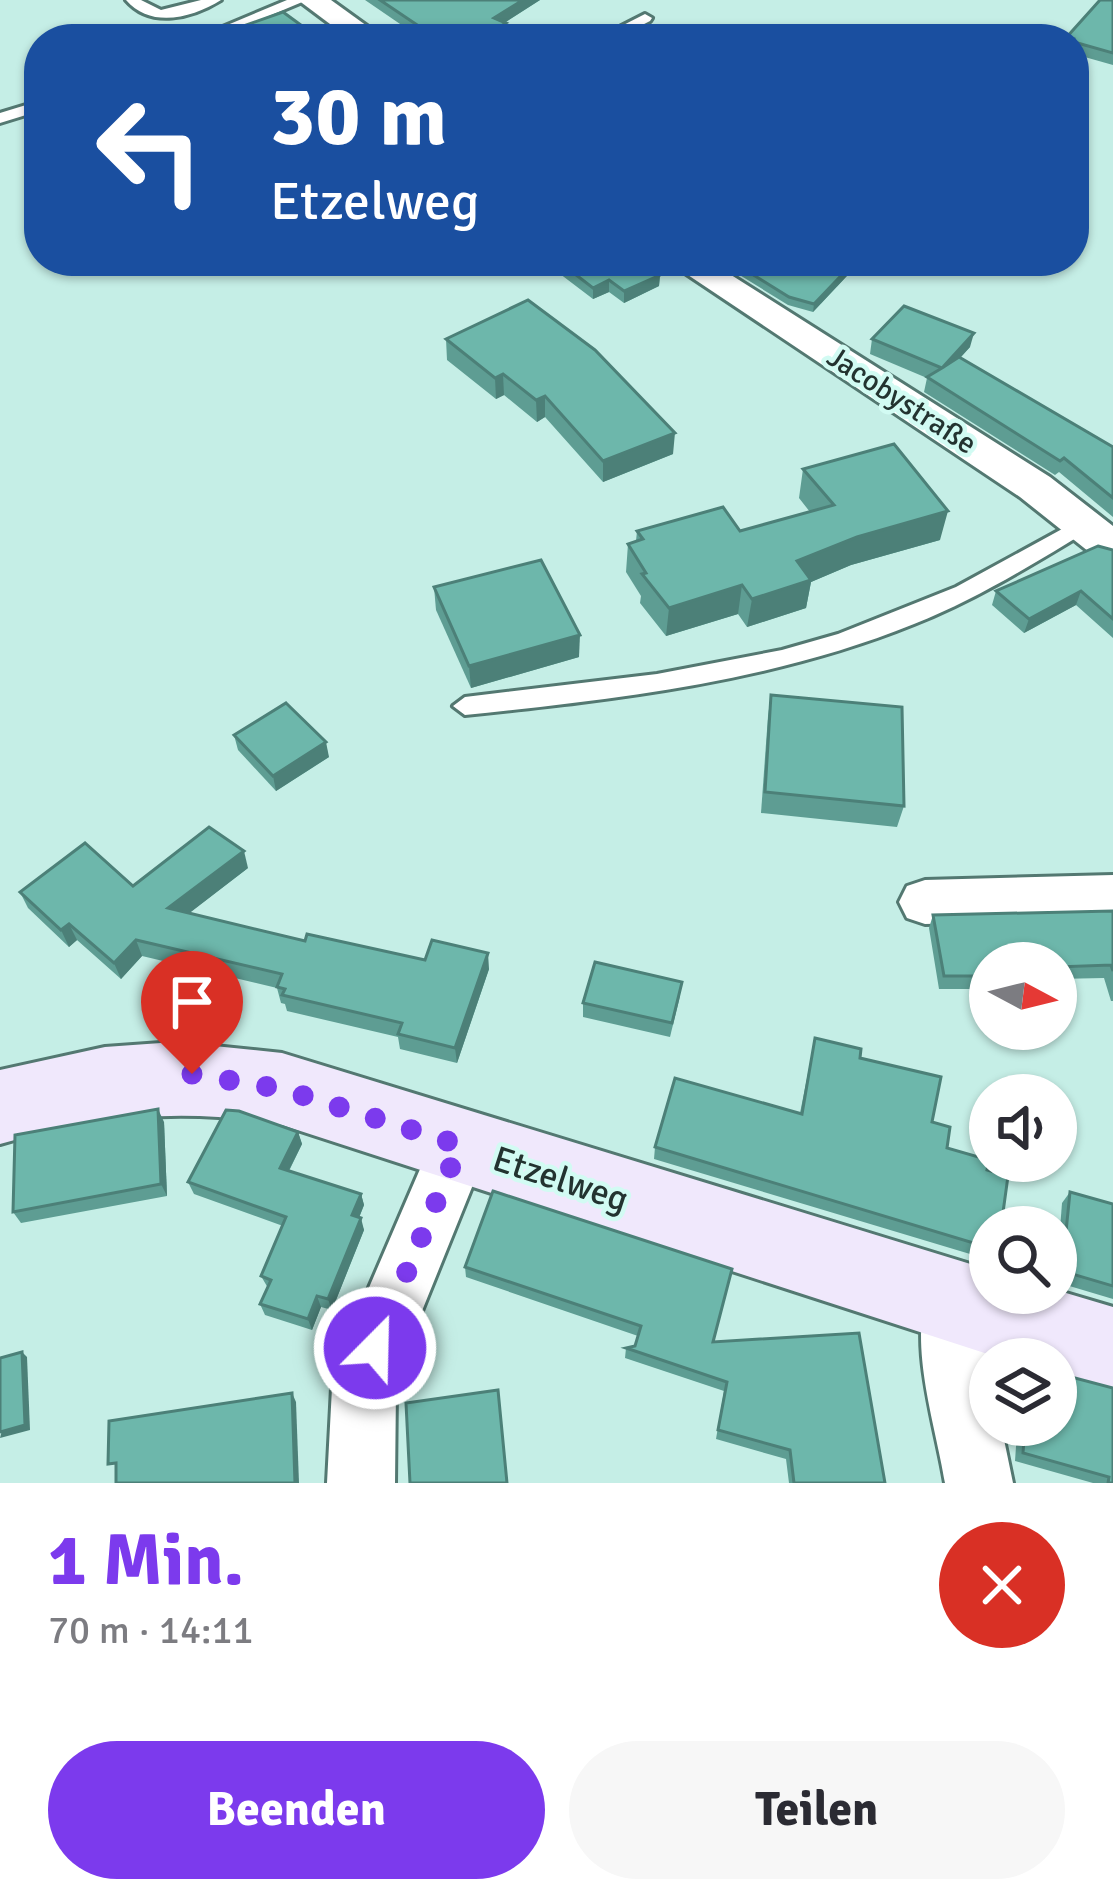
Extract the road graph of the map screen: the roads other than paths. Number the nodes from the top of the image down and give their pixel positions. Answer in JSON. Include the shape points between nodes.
{"nodes":[{"id":1,"x":133,"y":0,"type":"edge"},
{"id":2,"x":214,"y":0,"type":"edge"},
{"id":3,"x":300,"y":0,"type":"edge"},
{"id":4,"x":312,"y":0,"type":"edge"},
{"id":5,"x":645,"y":18,"type":"dead end"},
{"id":6,"x":239,"y":24,"type":"edge"},
{"id":7,"x":348,"y":24,"type":"edge"},
{"id":8,"x":633,"y":24,"type":"edge"},
{"id":9,"x":709,"y":276,"type":"edge"},
{"id":10,"x":1098,"y":536,"type":"edge"},
{"id":11,"x":465,"y":706,"type":"dead end"},
{"id":12,"x":1113,"y":897,"type":"edge"},
{"id":13,"x":926,"y":902,"type":"dead end"},
{"id":14,"x":0,"y":1107,"type":"edge"},
{"id":15,"x":460,"y":1145,"type":"junction"},
{"id":16,"x":953,"y":1302,"type":"junction"},
{"id":17,"x":1113,"y":1352,"type":"edge"},
{"id":18,"x":362,"y":1483,"type":"edge"},
{"id":19,"x":979,"y":1483,"type":"edge"}],
"edges":[{"from":1,"to":2,"type":"lane","via":[[164,15]]},
{"from":3,"to":6,"type":"lane"},
{"from":4,"to":7,"type":"street"},
{"from":5,"to":8,"type":"lane"},
{"from":9,"to":10,"type":"street","name":"Jacobystraße","via":[[879,382]]},
{"from":10,"to":11,"type":"lane","via":[[809,653],[640,688]]},
{"from":12,"to":13,"type":"street"},
{"from":14,"to":15,"type":"street","name":"Etzelweg","via":[[192,1074],[282,1089]]},
{"from":15,"to":16,"type":"street","name":"Etzelweg"},
{"from":15,"to":18,"type":"street","via":[[375,1348],[363,1406]]},
{"from":16,"to":17,"type":"street","name":"Etzelweg"},
{"from":16,"to":19,"type":"street"}]}
